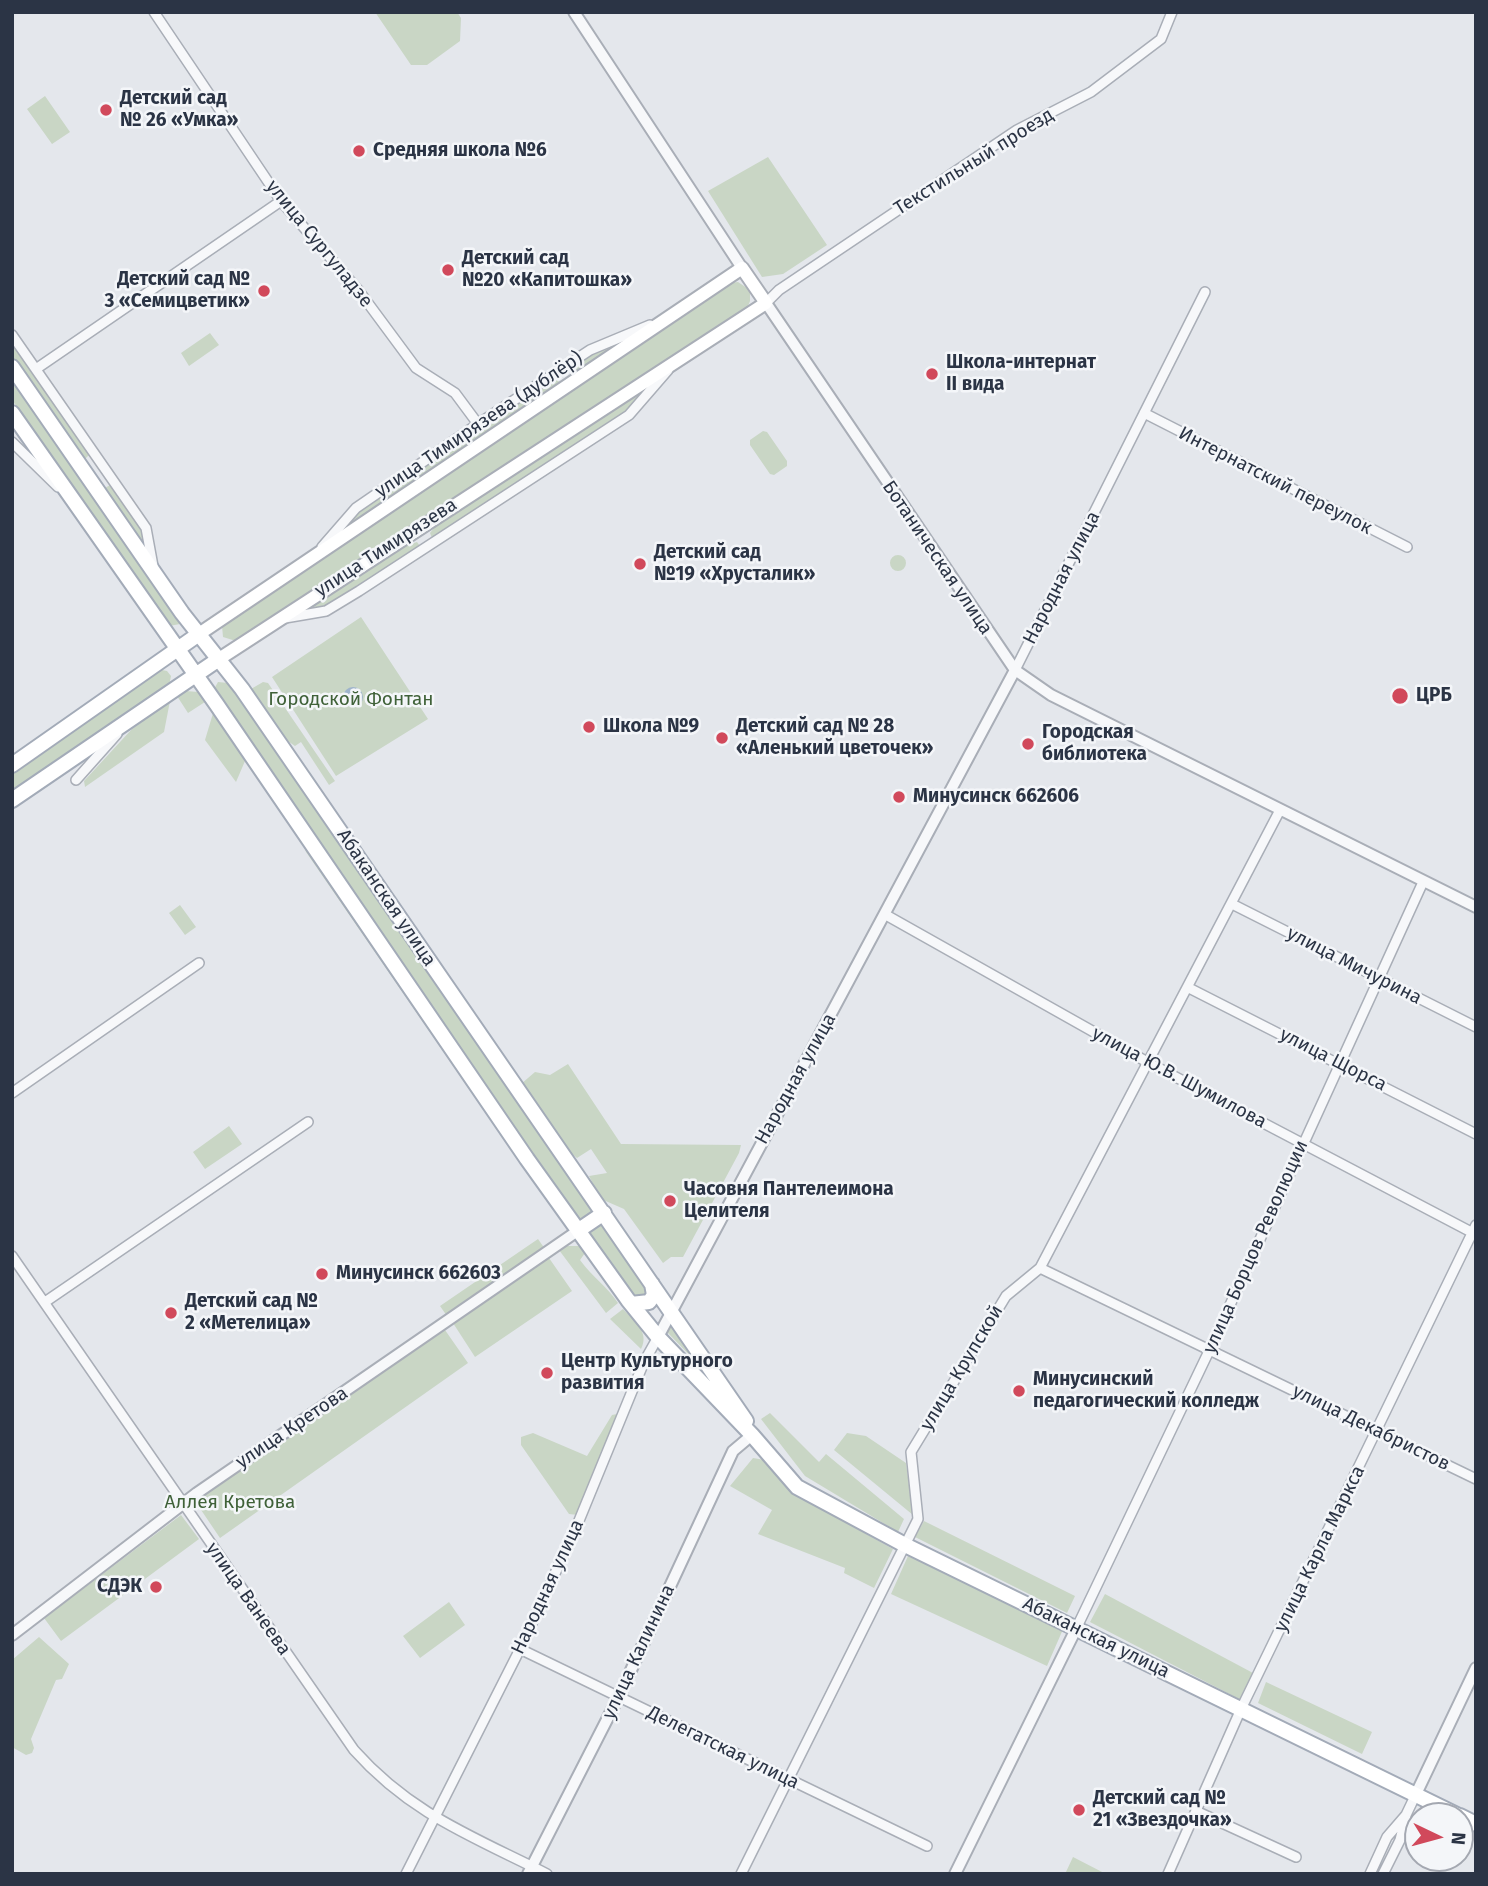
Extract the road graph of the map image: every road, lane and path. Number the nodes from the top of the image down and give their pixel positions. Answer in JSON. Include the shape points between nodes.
{"nodes":[{"id":1,"x":154,"y":12,"type":"edge"},
{"id":2,"x":573,"y":12,"type":"edge"},
{"id":3,"x":1172,"y":12,"type":"edge"},
{"id":4,"x":281,"y":201,"type":"junction"},
{"id":5,"x":743,"y":268,"type":"junction"},
{"id":6,"x":1205,"y":292,"type":"dead end"},
{"id":7,"x":766,"y":303,"type":"junction"},
{"id":8,"x":668,"y":318,"type":"junction"},
{"id":9,"x":12,"y":335,"type":"edge"},
{"id":10,"x":677,"y":360,"type":"junction"},
{"id":11,"x":12,"y":367,"type":"edge"},
{"id":12,"x":36,"y":369,"type":"junction"},
{"id":13,"x":12,"y":413,"type":"edge"},
{"id":14,"x":1144,"y":413,"type":"junction"},
{"id":15,"x":478,"y":424,"type":"junction"},
{"id":16,"x":12,"y":442,"type":"edge"},
{"id":17,"x":72,"y":500,"type":"junction"},
{"id":18,"x":1406,"y":547,"type":"dead end"},
{"id":19,"x":311,"y":559,"type":"junction"},
{"id":20,"x":153,"y":571,"type":"junction"},
{"id":21,"x":276,"y":620,"type":"junction"},
{"id":22,"x":199,"y":634,"type":"junction"},
{"id":23,"x":177,"y":649,"type":"junction"},
{"id":24,"x":219,"y":659,"type":"junction"},
{"id":25,"x":1015,"y":670,"type":"junction"},
{"id":26,"x":196,"y":675,"type":"junction"},
{"id":27,"x":129,"y":721,"type":"junction"},
{"id":28,"x":12,"y":765,"type":"edge"},
{"id":29,"x":76,"y":780,"type":"dead end"},
{"id":30,"x":12,"y":800,"type":"edge"},
{"id":31,"x":1280,"y":810,"type":"junction"},
{"id":32,"x":1423,"y":882,"type":"junction"},
{"id":33,"x":1232,"y":904,"type":"junction"},
{"id":34,"x":1476,"y":907,"type":"edge"},
{"id":35,"x":886,"y":915,"type":"junction"},
{"id":36,"x":199,"y":963,"type":"dead end"},
{"id":37,"x":1379,"y":979,"type":"junction"},
{"id":38,"x":1189,"y":988,"type":"junction"},
{"id":39,"x":1476,"y":1027,"type":"edge"},
{"id":40,"x":1149,"y":1063,"type":"junction"},
{"id":41,"x":1340,"y":1064,"type":"junction"},
{"id":42,"x":12,"y":1093,"type":"edge"},
{"id":43,"x":309,"y":1122,"type":"dead end"},
{"id":44,"x":1476,"y":1134,"type":"edge"},
{"id":45,"x":1303,"y":1143,"type":"junction"},
{"id":46,"x":604,"y":1213,"type":"junction"},
{"id":47,"x":579,"y":1230,"type":"junction"},
{"id":48,"x":1475,"y":1231,"type":"edge"},
{"id":49,"x":12,"y":1256,"type":"edge"},
{"id":50,"x":1040,"y":1269,"type":"junction"},
{"id":51,"x":652,"y":1284,"type":"junction"},
{"id":52,"x":45,"y":1302,"type":"junction"},
{"id":53,"x":631,"y":1304,"type":"junction"},
{"id":54,"x":671,"y":1310,"type":"junction"},
{"id":55,"x":658,"y":1336,"type":"junction"},
{"id":56,"x":1209,"y":1351,"type":"junction"},
{"id":57,"x":1378,"y":1432,"type":"junction"},
{"id":58,"x":752,"y":1435,"type":"junction"},
{"id":59,"x":1476,"y":1479,"type":"edge"},
{"id":60,"x":183,"y":1505,"type":"junction"},
{"id":61,"x":905,"y":1545,"type":"junction"},
{"id":62,"x":1076,"y":1629,"type":"junction"},
{"id":63,"x":12,"y":1635,"type":"edge"},
{"id":64,"x":520,"y":1649,"type":"junction"},
{"id":65,"x":1476,"y":1668,"type":"edge"},
{"id":66,"x":619,"y":1696,"type":"junction"},
{"id":67,"x":1241,"y":1709,"type":"junction"},
{"id":68,"x":788,"y":1780,"type":"junction"},
{"id":69,"x":1416,"y":1794,"type":"junction"},
{"id":70,"x":1412,"y":1802,"type":"edge"},
{"id":71,"x":1432,"y":1802,"type":"edge"},
{"id":72,"x":1196,"y":1811,"type":"junction"},
{"id":73,"x":1404,"y":1817,"type":"edge"},
{"id":74,"x":433,"y":1818,"type":"junction"},
{"id":75,"x":1404,"y":1822,"type":"edge"},
{"id":76,"x":927,"y":1846,"type":"dead end"},
{"id":77,"x":1296,"y":1857,"type":"dead end"},
{"id":78,"x":530,"y":1870,"type":"edge"},
{"id":79,"x":406,"y":1874,"type":"edge"},
{"id":80,"x":547,"y":1874,"type":"edge"},
{"id":81,"x":741,"y":1874,"type":"edge"},
{"id":82,"x":955,"y":1874,"type":"edge"},
{"id":83,"x":1168,"y":1874,"type":"edge"},
{"id":84,"x":1370,"y":1874,"type":"edge"},
{"id":85,"x":1383,"y":1874,"type":"edge"}],
"edges":[{"from":1,"to":4,"type":"street","name":"улица Сургуладзе"},
{"from":2,"to":5,"type":"street","name":"Ботаническая улица"},
{"from":3,"to":7,"type":"street","name":"Текстильный проезд","via":[[1161,38],[1091,92],[1017,130],[935,183]]},
{"from":4,"to":12,"type":"street"},
{"from":4,"to":15,"type":"street","name":"улица Сургуладзе","via":[[359,291],[416,368],[455,393]]},
{"from":5,"to":7,"type":"main road","name":"Ботаническая улица"},
{"from":5,"to":8,"type":"main road","name":"улица Тимирязева"},
{"from":6,"to":14,"type":"street","name":"Народная улица"},
{"from":7,"to":10,"type":"main road","name":"улица Тимирязева"},
{"from":7,"to":25,"type":"street","name":"Ботаническая улица"},
{"from":8,"to":15,"type":"street","name":"улица Тимирязева (дублёр)","via":[[590,350]]},
{"from":8,"to":19,"type":"main road","name":"улица Тимирязева"},
{"from":9,"to":12,"type":"street"},
{"from":10,"to":21,"type":"main road","name":"улица Тимирязева"},
{"from":10,"to":21,"type":"street","via":[[629,415],[368,585],[326,611]]},
{"from":11,"to":20,"type":"main road","name":"Абаканская улица"},
{"from":12,"to":20,"type":"street","via":[[146,528]]},
{"from":13,"to":17,"type":"main road","name":"Абаканская улица"},
{"from":14,"to":18,"type":"street","name":"Интернатский переулок"},
{"from":14,"to":25,"type":"street","name":"Народная улица"},
{"from":15,"to":19,"type":"street","name":"улица Тимирязева (дублёр)","via":[[356,508]]},
{"from":16,"to":17,"type":"street"},
{"from":17,"to":23,"type":"main road","name":"Абаканская улица"},
{"from":19,"to":22,"type":"main road","name":"улица Тимирязева"},
{"from":20,"to":22,"type":"main road","name":"Абаканская улица"},
{"from":21,"to":24,"type":"main road","name":"улица Тимирязева"},
{"from":22,"to":23,"type":"main road","name":"улица Тимирязева"},
{"from":22,"to":24,"type":"main road","name":"Абаканская улица"},
{"from":23,"to":26,"type":"main road","name":"Абаканская улица"},
{"from":23,"to":28,"type":"main road","name":"улица Тимирязева"},
{"from":24,"to":26,"type":"main road","name":"улица Тимирязева"},
{"from":24,"to":46,"type":"main road","name":"Абаканская улица"},
{"from":25,"to":31,"type":"street","name":"Ботаническая улица","via":[[1051,695]]},
{"from":25,"to":35,"type":"street","name":"Народная улица"},
{"from":26,"to":27,"type":"main road","name":"улица Тимирязева"},
{"from":26,"to":47,"type":"main road","name":"Абаканская улица"},
{"from":27,"to":29,"type":"street"},
{"from":27,"to":30,"type":"main road","name":"улица Тимирязева"},
{"from":31,"to":32,"type":"street","name":"Ботаническая улица"},
{"from":31,"to":33,"type":"street","name":"улица Крупской"},
{"from":32,"to":34,"type":"street","name":"Ботаническая улица"},
{"from":32,"to":37,"type":"street","name":"улица Борцов Революции"},
{"from":33,"to":37,"type":"street","name":"улица Мичурина"},
{"from":33,"to":38,"type":"street","name":"улица Крупской"},
{"from":35,"to":40,"type":"street","name":"улица Ю.В. Шумилова"},
{"from":35,"to":54,"type":"street","name":"Народная улица"},
{"from":36,"to":42,"type":"street"},
{"from":37,"to":39,"type":"street","name":"улица Мичурина"},
{"from":37,"to":41,"type":"street","name":"улица Борцов Революции"},
{"from":38,"to":40,"type":"street","name":"улица Крупской"},
{"from":38,"to":41,"type":"street","name":"улица Щорса"},
{"from":40,"to":45,"type":"street","name":"улица Ю.В. Шумилова"},
{"from":40,"to":50,"type":"street","name":"улица Крупской"},
{"from":41,"to":44,"type":"street","name":"улица Щорса"},
{"from":41,"to":45,"type":"street","name":"улица Борцов Революции"},
{"from":43,"to":52,"type":"street"},
{"from":45,"to":48,"type":"street","name":"улица Ю.В. Шумилова"},
{"from":45,"to":56,"type":"street","name":"улица Борцов Революции"},
{"from":46,"to":47,"type":"main road"},
{"from":46,"to":51,"type":"main road","name":"Абаканская улица"},
{"from":47,"to":53,"type":"main road","name":"Абаканская улица"},
{"from":47,"to":60,"type":"street","name":"улица Кретова"},
{"from":48,"to":57,"type":"street","name":"улица Карла Маркса"},
{"from":49,"to":52,"type":"street","name":"улица Ванеева"},
{"from":50,"to":56,"type":"street","name":"улица Декабристов"},
{"from":50,"to":61,"type":"street","name":"улица Крупской","via":[[1006,1296],[911,1452],[918,1519]]},
{"from":51,"to":53,"type":"main road","via":[[654,1295],[649,1302]]},
{"from":51,"to":54,"type":"main road","name":"Абаканская улица"},
{"from":52,"to":60,"type":"street","name":"улица Ванеева"},
{"from":53,"to":55,"type":"main road","name":"Абаканская улица"},
{"from":54,"to":55,"type":"street","name":"Народная улица"},
{"from":54,"to":58,"type":"main road","name":"Абаканская улица","via":[[743,1413]]},
{"from":55,"to":58,"type":"main road","name":"Абаканская улица"},
{"from":55,"to":64,"type":"street","name":"Народная улица"},
{"from":56,"to":57,"type":"street","name":"улица Декабристов"},
{"from":56,"to":62,"type":"street","name":"улица Борцов Революции"},
{"from":57,"to":59,"type":"street","name":"улица Декабристов"},
{"from":57,"to":67,"type":"street","name":"улица Карла Маркса"},
{"from":58,"to":61,"type":"main road","name":"Абаканская улица","via":[[805,1493]]},
{"from":58,"to":66,"type":"street","name":"улица Калинина","via":[[733,1451]]},
{"from":60,"to":63,"type":"street","name":"улица Кретова"},
{"from":60,"to":74,"type":"street","name":"улица Ванеева","via":[[354,1749],[381,1779]]},
{"from":61,"to":62,"type":"main road","name":"Абаканская улица"},
{"from":61,"to":68,"type":"street","name":"улица Крупской"},
{"from":62,"to":67,"type":"main road","name":"Абаканская улица"},
{"from":62,"to":82,"type":"street","name":"улица Борцов Революции"},
{"from":64,"to":66,"type":"street","name":"Делегатская улица"},
{"from":64,"to":74,"type":"street","name":"Народная улица"},
{"from":65,"to":69,"type":"street"},
{"from":66,"to":68,"type":"street","name":"Делегатская улица"},
{"from":66,"to":78,"type":"street","name":"улица Калинина"},
{"from":67,"to":69,"type":"main road","name":"Абаканская улица"},
{"from":67,"to":72,"type":"street","name":"улица Карла Маркса"},
{"from":68,"to":76,"type":"street","name":"Делегатская улица"},
{"from":68,"to":81,"type":"street","name":"улица Крупской"},
{"from":69,"to":70,"type":"street"},
{"from":69,"to":71,"type":"main road","name":"Абаканская улица"},
{"from":72,"to":77,"type":"street"},
{"from":72,"to":83,"type":"street","name":"улица Карла Маркса"},
{"from":73,"to":84,"type":"street","via":[[1387,1837]]},
{"from":74,"to":78,"type":"street","name":"улица Ванеева"},
{"from":74,"to":79,"type":"street","name":"Народная улица"},
{"from":75,"to":85,"type":"street"},
{"from":78,"to":80,"type":"street","name":"улица Ванеева"}]}
